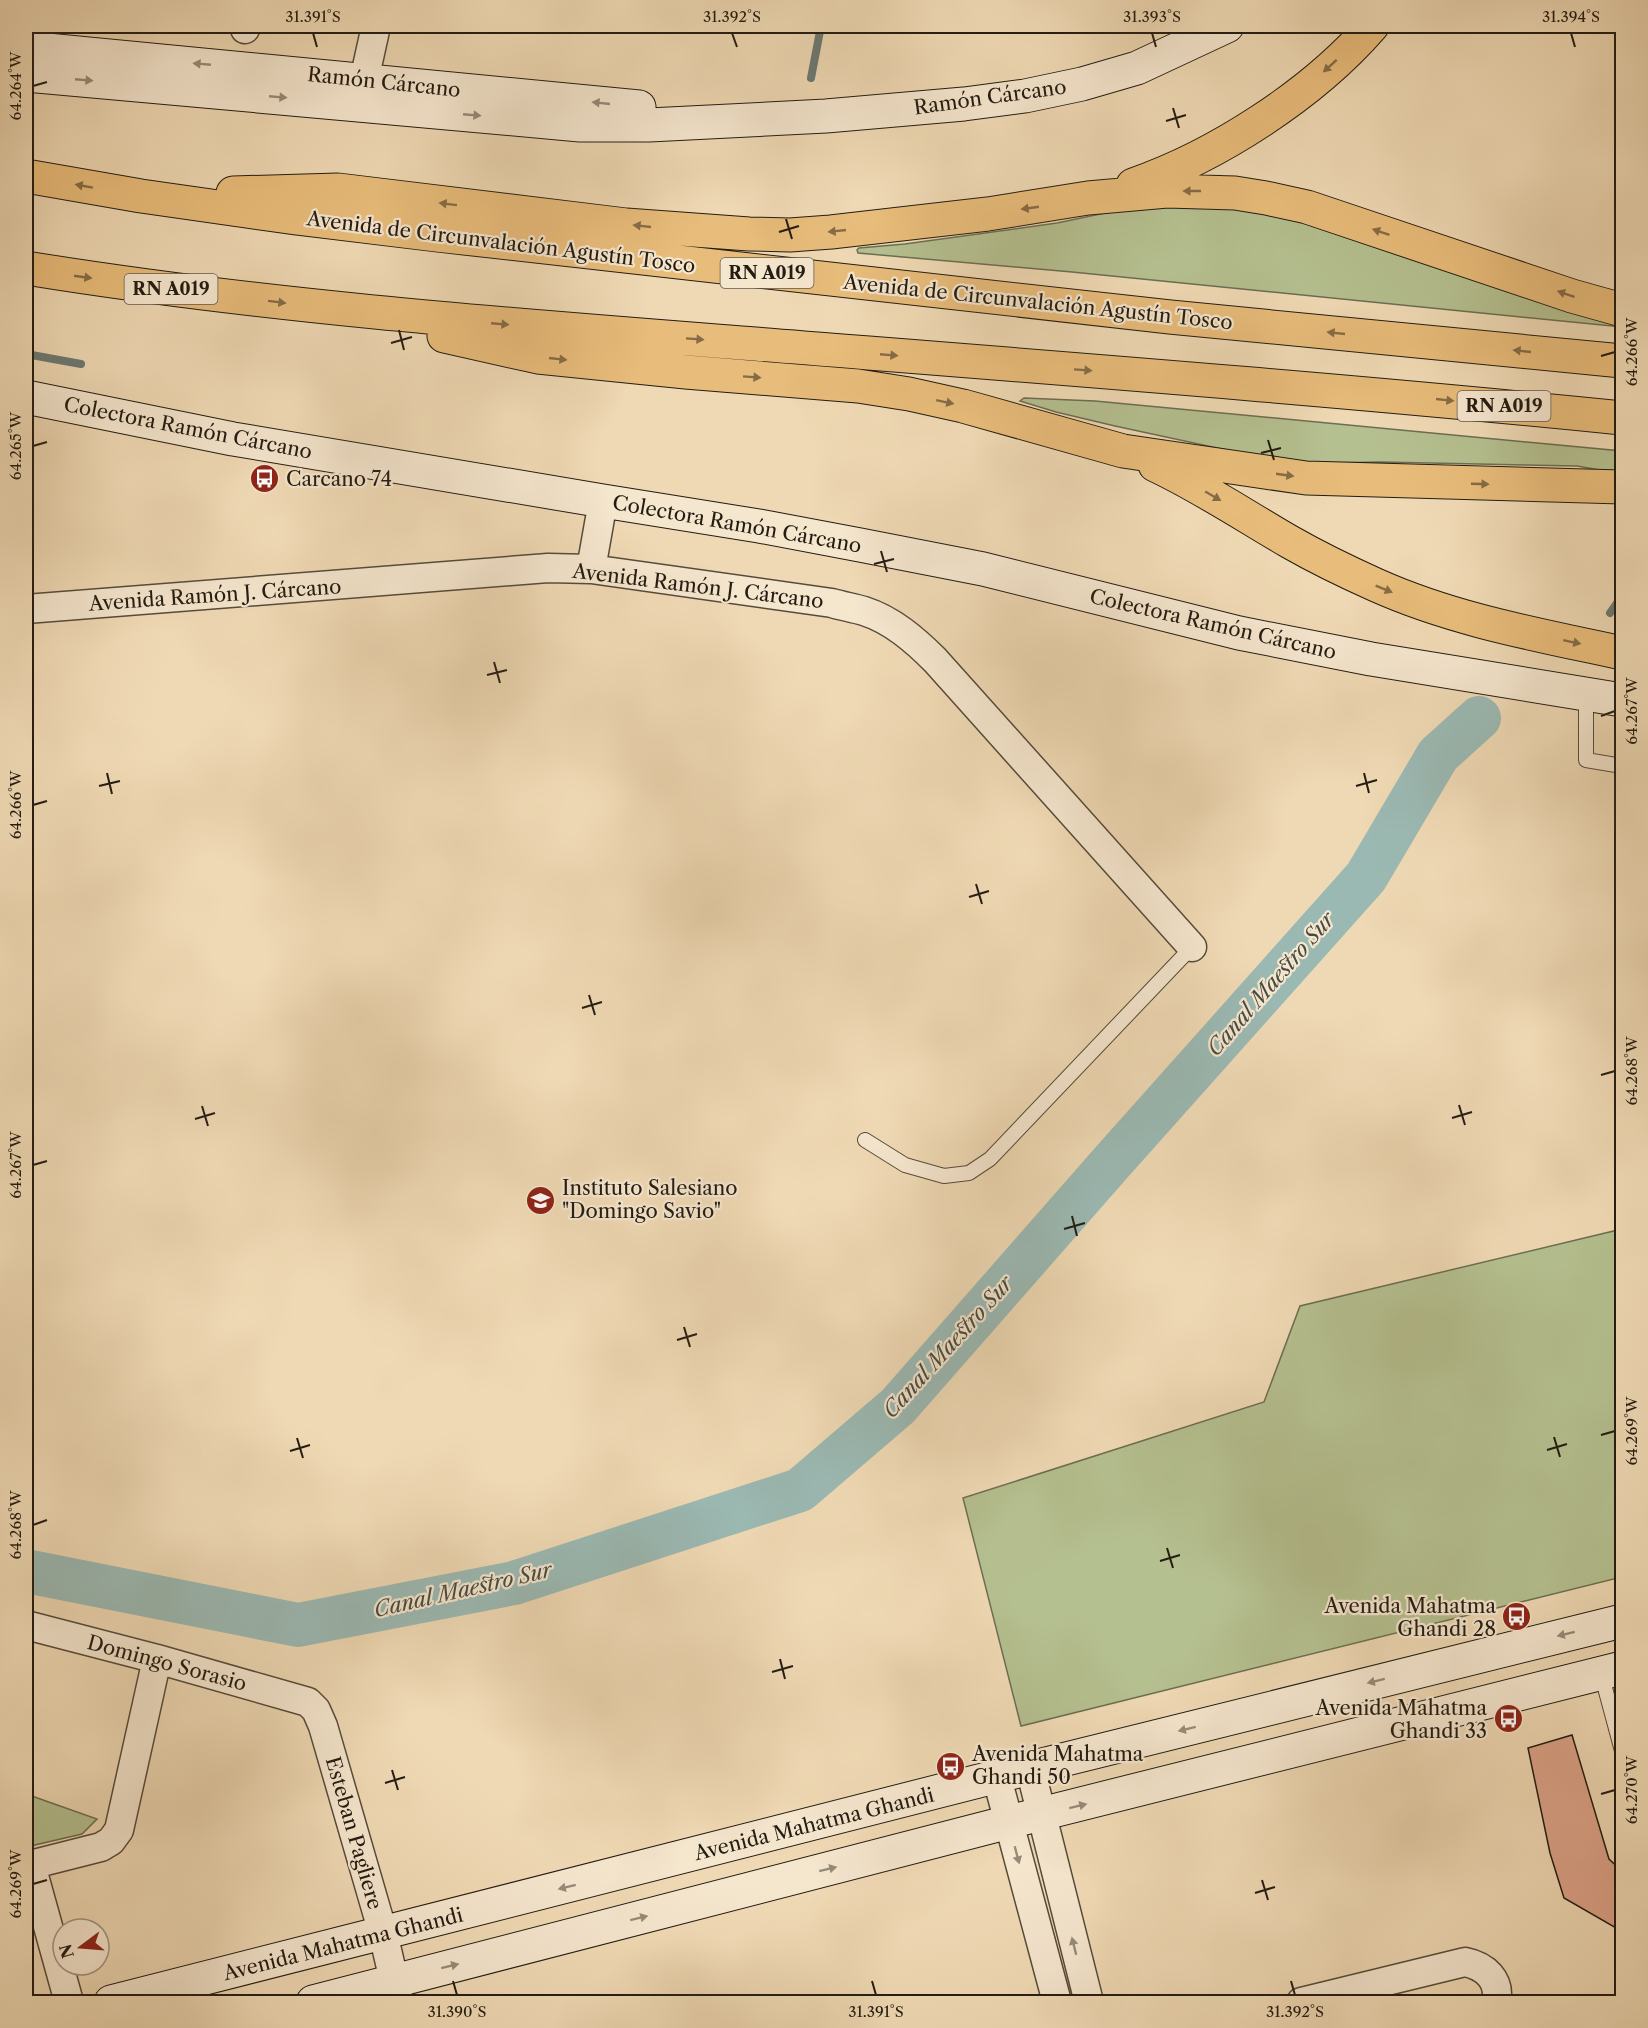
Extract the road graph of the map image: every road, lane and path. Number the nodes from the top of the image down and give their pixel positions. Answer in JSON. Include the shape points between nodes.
{"nodes":[{"id":1,"x":376,"y":26,"type":"edge"},
{"id":2,"x":1227,"y":26,"type":"edge"},
{"id":3,"x":1372,"y":26,"type":"edge"},
{"id":4,"x":26,"y":48,"type":"edge"},
{"id":5,"x":26,"y":75,"type":"edge"},
{"id":6,"x":362,"y":92,"type":"junction"},
{"id":7,"x":26,"y":176,"type":"edge"},
{"id":8,"x":141,"y":196,"type":"junction"},
{"id":9,"x":1088,"y":198,"type":"junction"},
{"id":10,"x":26,"y":268,"type":"edge"},
{"id":11,"x":316,"y":307,"type":"junction"},
{"id":12,"x":1623,"y":310,"type":"edge"},
{"id":13,"x":1623,"y":361,"type":"edge"},
{"id":14,"x":26,"y":397,"type":"edge"},
{"id":15,"x":1623,"y":418,"type":"edge"},
{"id":16,"x":1124,"y":451,"type":"junction"},
{"id":17,"x":1623,"y":487,"type":"edge"},
{"id":18,"x":603,"y":501,"type":"junction"},
{"id":19,"x":591,"y":569,"type":"junction"},
{"id":20,"x":26,"y":609,"type":"edge"},
{"id":21,"x":1623,"y":653,"type":"edge"},
{"id":22,"x":1586,"y":694,"type":"junction"},
{"id":23,"x":1623,"y":700,"type":"edge"},
{"id":24,"x":1623,"y":766,"type":"edge"},
{"id":25,"x":1192,"y":947,"type":"joint"},
{"id":26,"x":865,"y":1140,"type":"dead end"},
{"id":27,"x":1623,"y":1621,"type":"edge"},
{"id":28,"x":26,"y":1625,"type":"edge"},
{"id":29,"x":158,"y":1659,"type":"junction"},
{"id":30,"x":1612,"y":1670,"type":"edge"},
{"id":31,"x":308,"y":1702,"type":"joint"},
{"id":32,"x":1623,"y":1752,"type":"edge"},
{"id":33,"x":1030,"y":1768,"type":"junction"},
{"id":34,"x":997,"y":1778,"type":"junction"},
{"id":35,"x":1041,"y":1815,"type":"junction"},
{"id":36,"x":1009,"y":1822,"type":"junction"},
{"id":37,"x":28,"y":1866,"type":"edge"},
{"id":38,"x":383,"y":1933,"type":"junction"},
{"id":39,"x":396,"y":1992,"type":"edge"},
{"id":40,"x":1497,"y":1995,"type":"edge"},
{"id":41,"x":69,"y":2002,"type":"edge"},
{"id":42,"x":111,"y":2002,"type":"edge"},
{"id":43,"x":313,"y":2002,"type":"edge"},
{"id":44,"x":1057,"y":2002,"type":"edge"},
{"id":45,"x":1089,"y":2002,"type":"edge"},
{"id":46,"x":1300,"y":2002,"type":"edge"}],
"edges":[{"from":1,"to":6,"type":"street"},
{"from":2,"to":6,"type":"main road","name":"Ramón Cárcano","via":[[1137,68],[1082,84],[964,104],[838,115],[580,125]]},
{"from":3,"to":9,"type":"highway","one_way":true,"via":[[1328,69],[1278,109],[1226,143],[1143,181]]},
{"from":6,"to":4,"type":"main road","name":"Ramón Cárcano","one_way":true},
{"from":5,"to":6,"type":"main road","name":"Ramón Cárcano","one_way":true},
{"from":8,"to":7,"type":"highway","name":"Avenida de Circunvalación Agustín Tosco","number":"RN A019","one_way":true},
{"from":9,"to":8,"type":"highway","one_way":true,"via":[[988,214],[779,235],[626,225],[338,190]]},
{"from":13,"to":8,"type":"highway","name":"Avenida de Circunvalación Agustín Tosco","number":"RN A019","one_way":true,"via":[[866,284],[296,218]]},
{"from":12,"to":9,"type":"highway","one_way":true,"via":[[1307,207],[1266,198],[1195,191]]},
{"from":10,"to":11,"type":"highway","number":"RN A019","one_way":true},
{"from":11,"to":15,"type":"highway","number":"RN A019","one_way":true,"via":[[1364,392]]},
{"from":11,"to":16,"type":"highway","one_way":true,"via":[[538,357],[909,394]]},
{"from":14,"to":18,"type":"main road","name":"Colectora Ramón Cárcano","via":[[233,439]]},
{"from":16,"to":17,"type":"highway","one_way":true,"via":[[1306,478]]},
{"from":16,"to":21,"type":"highway","one_way":true,"via":[[1378,586],[1487,623]]},
{"from":18,"to":19,"type":"street"},
{"from":18,"to":22,"type":"main road","name":"Colectora Ramón Cárcano","via":[[983,569],[1239,633],[1371,659]]},
{"from":19,"to":20,"type":"street","name":"Avenida Ramón J. Cárcano","via":[[548,568]]},
{"from":19,"to":25,"type":"street","name":"Avenida Ramón J. Cárcano","via":[[831,603],[867,612],[892,624],[935,660]]},
{"from":22,"to":23,"type":"main road","name":"Colectora Ramón Cárcano"},
{"from":22,"to":24,"type":"lane","via":[[1586,760]]},
{"from":25,"to":26,"type":"lane","via":[[990,1159],[969,1173],[944,1176],[906,1166]]},
{"from":27,"to":33,"type":"main road","name":"Avenida Mahatma Ghandi","one_way":true},
{"from":28,"to":29,"type":"street","name":"Domingo Sorasio"},
{"from":29,"to":31,"type":"street","name":"Domingo Sorasio"},
{"from":29,"to":37,"type":"street","via":[[119,1830],[101,1847]]},
{"from":30,"to":32,"type":"lane"},
{"from":35,"to":30,"type":"main road","one_way":true},
{"from":31,"to":38,"type":"street","name":"Esteban Pagliere","via":[[323,1726]]},
{"from":33,"to":34,"type":"main road","name":"Avenida Mahatma Ghandi"},
{"from":33,"to":35,"type":"street"},
{"from":34,"to":36,"type":"street"},
{"from":34,"to":38,"type":"main road","name":"Avenida Mahatma Ghandi","one_way":true},
{"from":35,"to":36,"type":"main road"},
{"from":45,"to":35,"type":"street","one_way":true},
{"from":39,"to":36,"type":"main road","one_way":true},
{"from":36,"to":44,"type":"street","one_way":true},
{"from":37,"to":41,"type":"street"},
{"from":38,"to":39,"type":"street","name":"Esteban Pagliere"},
{"from":38,"to":42,"type":"main road","name":"Avenida Mahatma Ghandi"},
{"from":39,"to":43,"type":"main road"},
{"from":40,"to":46,"type":"street","via":[[1489,1974],[1477,1964],[1465,1962]]}]}
